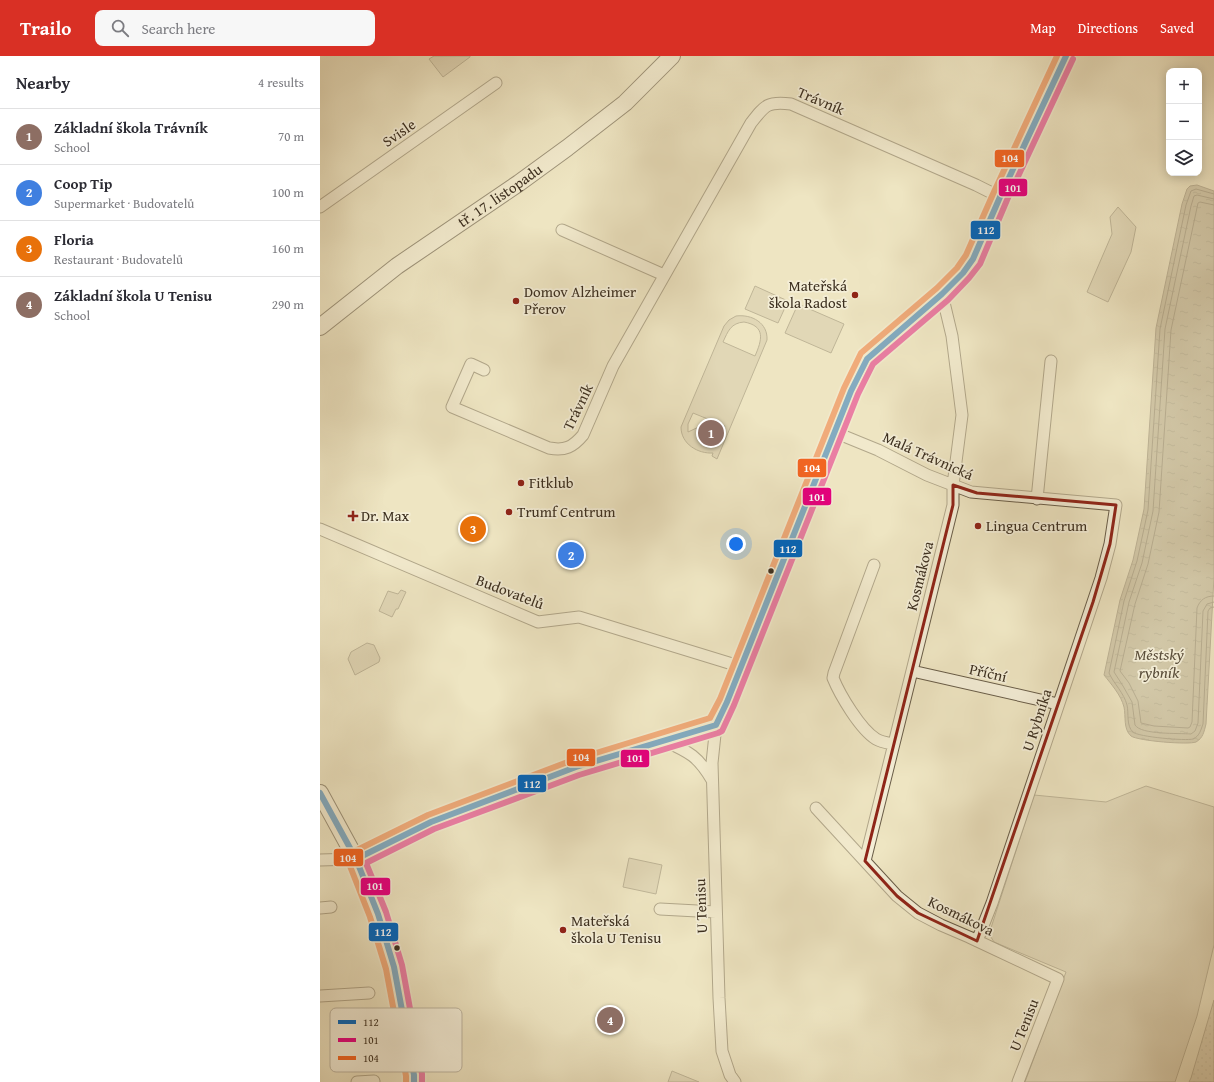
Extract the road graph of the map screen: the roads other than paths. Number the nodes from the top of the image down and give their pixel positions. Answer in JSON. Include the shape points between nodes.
{"nodes":[{"id":1,"x":672,"y":56,"type":"edge"},
{"id":2,"x":1066,"y":56,"type":"edge"},
{"id":3,"x":496,"y":84,"type":"dead end"},
{"id":4,"x":1000,"y":197,"type":"junction"},
{"id":5,"x":320,"y":207,"type":"edge"},
{"id":6,"x":562,"y":230,"type":"dead end"},
{"id":7,"x":664,"y":275,"type":"junction"},
{"id":8,"x":942,"y":294,"type":"junction"},
{"id":9,"x":320,"y":327,"type":"edge"},
{"id":10,"x":1051,"y":361,"type":"dead end"},
{"id":11,"x":484,"y":370,"type":"dead end"},
{"id":12,"x":834,"y":432,"type":"junction"},
{"id":13,"x":953,"y":485,"type":"junction"},
{"id":14,"x":1037,"y":498,"type":"junction"},
{"id":15,"x":1116,"y":506,"type":"joint"},
{"id":16,"x":320,"y":529,"type":"edge"},
{"id":17,"x":874,"y":565,"type":"dead end"},
{"id":18,"x":742,"y":667,"type":"junction"},
{"id":19,"x":912,"y":671,"type":"junction"},
{"id":20,"x":1058,"y":704,"type":"junction"},
{"id":21,"x":716,"y":725,"type":"junction"},
{"id":22,"x":664,"y":740,"type":"junction"},
{"id":23,"x":894,"y":744,"type":"junction"},
{"id":24,"x":712,"y":781,"type":"junction"},
{"id":25,"x":320,"y":793,"type":"edge"},
{"id":26,"x":816,"y":808,"type":"dead end"},
{"id":27,"x":356,"y":859,"type":"junction"},
{"id":28,"x":320,"y":860,"type":"edge"},
{"id":29,"x":865,"y":861,"type":"junction"},
{"id":30,"x":660,"y":909,"type":"dead end"},
{"id":31,"x":716,"y":912,"type":"junction"},
{"id":32,"x":978,"y":941,"type":"junction"},
{"id":33,"x":1058,"y":979,"type":"joint"},
{"id":34,"x":369,"y":993,"type":"dead end"},
{"id":35,"x":320,"y":996,"type":"edge"},
{"id":36,"x":402,"y":1008,"type":"edge"},
{"id":37,"x":413,"y":1072,"type":"edge"},
{"id":38,"x":374,"y":1081,"type":"dead end"},
{"id":39,"x":357,"y":1082,"type":"edge"},
{"id":40,"x":414,"y":1082,"type":"edge"},
{"id":41,"x":736,"y":1082,"type":"edge"},
{"id":42,"x":1018,"y":1082,"type":"edge"}],
"edges":[{"from":1,"to":9,"type":"main road","name":"tř. 17. listopadu","via":[[624,103],[567,148],[397,266]]},
{"from":2,"to":4,"type":"street","name":"U Tenisu"},
{"from":3,"to":5,"type":"street","name":"Svisle"},
{"from":4,"to":7,"type":"street","name":"Trávník","via":[[791,104],[776,102],[762,109],[751,123]]},
{"from":4,"to":8,"type":"street","name":"U Tenisu","via":[[973,259]]},
{"from":6,"to":7,"type":"street"},
{"from":7,"to":11,"type":"street","name":"Trávník","via":[[613,366],[583,435],[575,444],[558,450],[549,448],[452,407],[471,364]]},
{"from":8,"to":12,"type":"street","name":"U Tenisu","via":[[867,359]]},
{"from":8,"to":13,"type":"street","name":"Kosmákova","via":[[952,336],[962,415]]},
{"from":10,"to":14,"type":"street"},
{"from":12,"to":13,"type":"street","name":"Malá Trávnická"},
{"from":12,"to":18,"type":"street","name":"U Tenisu"},
{"from":13,"to":14,"type":"street","name":"Malá Trávnická","via":[[971,492]]},
{"from":13,"to":19,"type":"street","name":"Kosmákova","via":[[953,505]]},
{"from":14,"to":15,"type":"street","name":"Malá Trávnická"},
{"from":15,"to":20,"type":"street","name":"U Rybníka","via":[[1101,578]]},
{"from":16,"to":18,"type":"street","name":"Budovatelů","via":[[538,622],[580,617]]},
{"from":17,"to":23,"type":"street","via":[[834,678],[856,719],[873,737]]},
{"from":18,"to":21,"type":"street","name":"U Tenisu"},
{"from":19,"to":20,"type":"street","name":"Příční"},
{"from":19,"to":23,"type":"street","name":"Kosmákova"},
{"from":20,"to":32,"type":"street","name":"U Rybníka"},
{"from":21,"to":22,"type":"street"},
{"from":21,"to":24,"type":"street","name":"U Tenisu"},
{"from":22,"to":24,"type":"street","via":[[699,761]]},
{"from":22,"to":27,"type":"street","via":[[576,767],[431,822]]},
{"from":23,"to":29,"type":"street","name":"Kosmákova"},
{"from":24,"to":31,"type":"street","name":"U Tenisu"},
{"from":25,"to":27,"type":"main road"},
{"from":26,"to":29,"type":"street","name":"Kosmákova"},
{"from":27,"to":28,"type":"street"},
{"from":27,"to":36,"type":"main road","via":[[378,914],[394,967]]},
{"from":29,"to":32,"type":"street","name":"Kosmákova","via":[[897,896],[918,913],[941,926]]},
{"from":30,"to":31,"type":"street"},
{"from":31,"to":41,"type":"street","name":"U Tenisu","via":[[722,1051],[730,1075]]},
{"from":32,"to":33,"type":"street","name":"Kosmákova"},
{"from":33,"to":42,"type":"street","name":"U Tenisu"},
{"from":34,"to":35,"type":"street"},
{"from":37,"to":40,"type":"main road"},
{"from":38,"to":39,"type":"street"}]}
